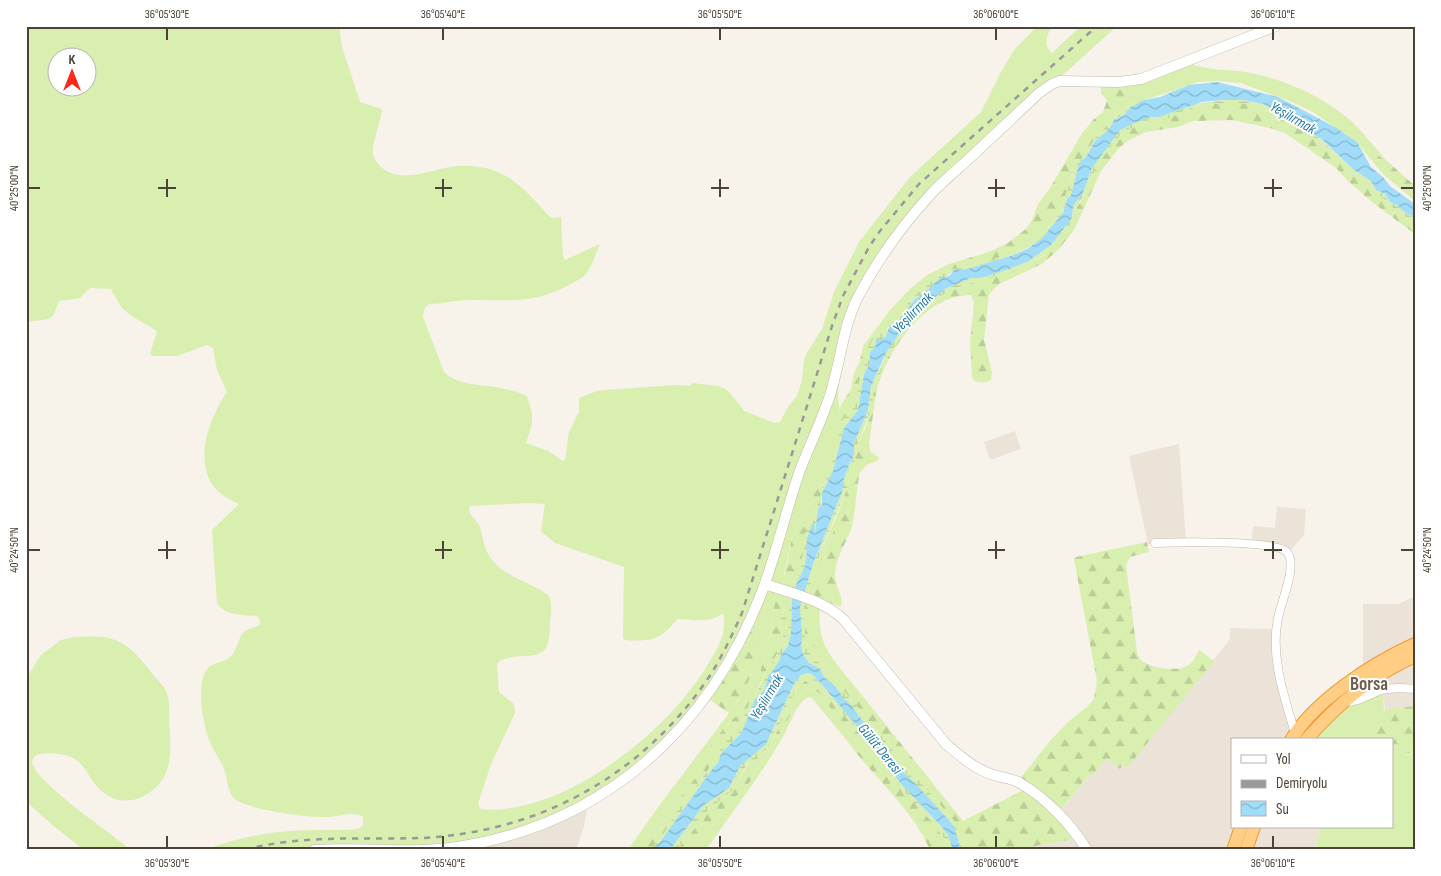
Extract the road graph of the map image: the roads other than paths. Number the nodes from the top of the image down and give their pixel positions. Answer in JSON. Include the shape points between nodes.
{"nodes":[{"id":1,"x":1276,"y":26,"type":"edge"},
{"id":2,"x":1155,"y":542,"type":"dead end"},
{"id":3,"x":769,"y":585,"type":"junction"},
{"id":4,"x":1415,"y":644,"type":"edge"},
{"id":5,"x":1415,"y":656,"type":"edge"},
{"id":6,"x":1415,"y":689,"type":"edge"},
{"id":7,"x":1342,"y":702,"type":"junction"},
{"id":8,"x":1297,"y":738,"type":"edge"},
{"id":9,"x":1241,"y":828,"type":"edge"},
{"id":10,"x":1254,"y":828,"type":"edge"},
{"id":11,"x":314,"y":850,"type":"edge"},
{"id":12,"x":1087,"y":850,"type":"edge"},
{"id":13,"x":1233,"y":850,"type":"edge"},
{"id":14,"x":1246,"y":850,"type":"edge"}],
"edges":[{"from":1,"to":3,"type":"street","via":[[1141,80],[1071,80],[1052,84],[931,194],[882,256],[856,302],[841,344],[827,407],[799,472]]},
{"from":2,"to":8,"type":"street","via":[[1279,547],[1288,553],[1292,563],[1278,616],[1276,644],[1277,662]]},
{"from":3,"to":11,"type":"street","via":[[718,681],[696,709],[644,764],[585,805],[517,833],[459,846],[421,850]]},
{"from":3,"to":12,"type":"street","via":[[832,609],[957,754],[982,771],[1018,781],[1049,805]]},
{"from":4,"to":8,"type":"highway","via":[[1342,686],[1318,708]]},
{"from":5,"to":7,"type":"highway","via":[[1378,676]]},
{"from":6,"to":7,"type":"street","via":[[1383,690],[1360,700]]},
{"from":7,"to":8,"type":"highway"},
{"from":9,"to":13,"type":"highway"},
{"from":10,"to":14,"type":"highway"}]}
